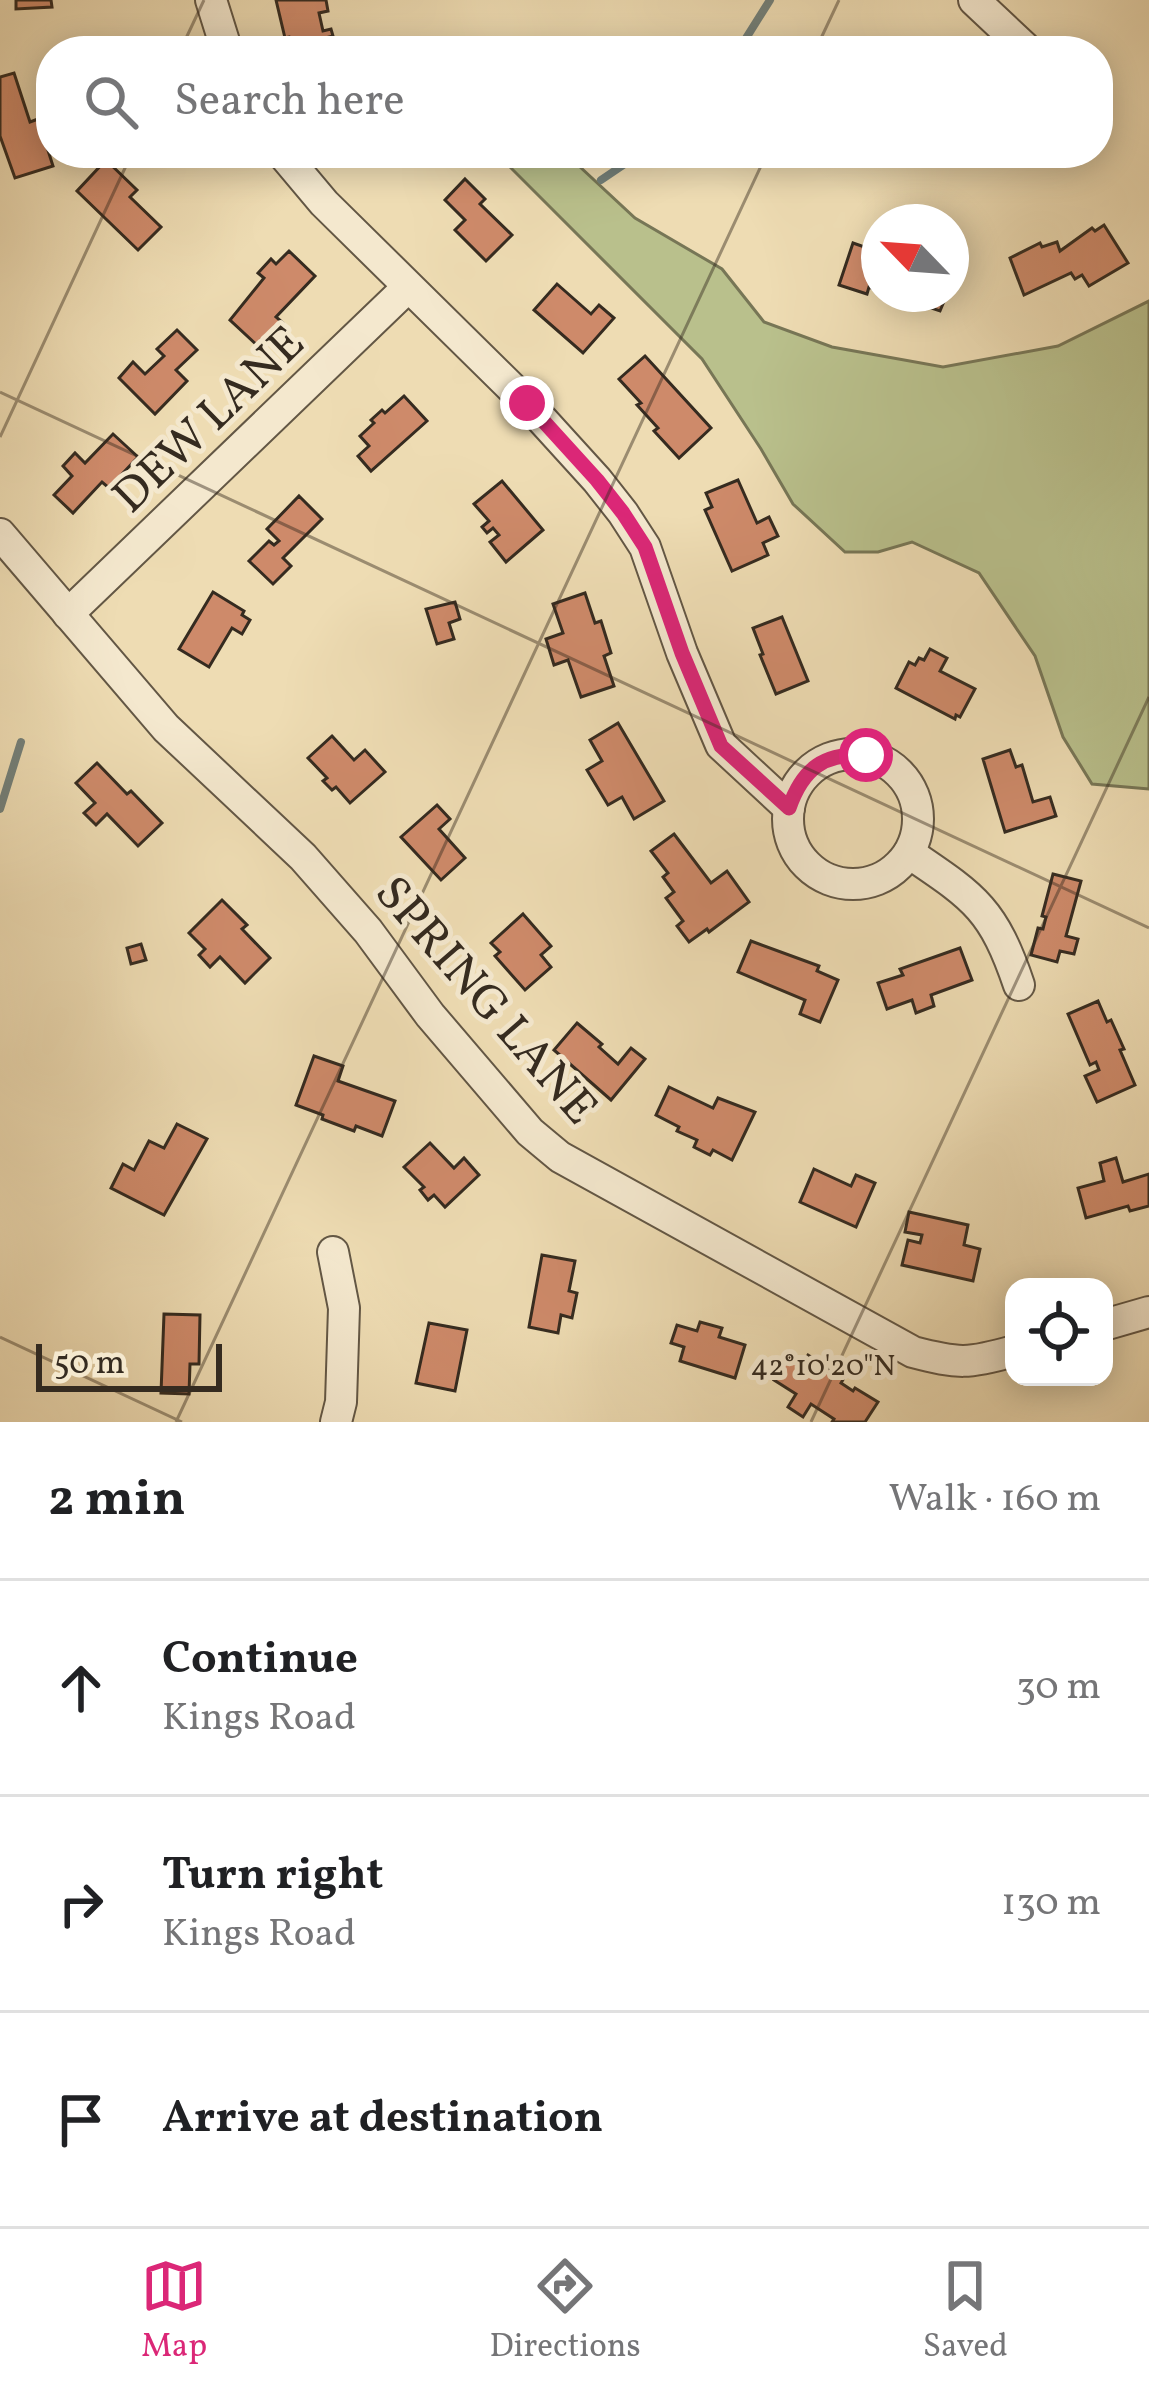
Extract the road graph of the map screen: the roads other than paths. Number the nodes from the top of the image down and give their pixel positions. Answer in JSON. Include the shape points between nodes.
{"nodes":[{"id":1,"x":211,"y":0,"type":"edge"},
{"id":2,"x":974,"y":0,"type":"edge"},
{"id":3,"x":222,"y":36,"type":"edge"},
{"id":4,"x":1012,"y":36,"type":"edge"},
{"id":5,"x":295,"y":168,"type":"edge"},
{"id":6,"x":408,"y":287,"type":"junction"},
{"id":7,"x":0,"y":534,"type":"edge"},
{"id":8,"x":68,"y":614,"type":"junction"},
{"id":9,"x":789,"y":808,"type":"junction"},
{"id":10,"x":909,"y":853,"type":"junction"},
{"id":11,"x":1019,"y":985,"type":"dead end"},
{"id":12,"x":333,"y":1252,"type":"dead end"},
{"id":13,"x":1149,"y":1312,"type":"edge"},
{"id":14,"x":1113,"y":1322,"type":"edge"},
{"id":15,"x":1005,"y":1354,"type":"edge"},
{"id":16,"x":336,"y":1422,"type":"edge"}],
"edges":[{"from":1,"to":3,"type":"street"},
{"from":2,"to":4,"type":"street"},
{"from":5,"to":6,"type":"street"},
{"from":6,"to":8,"type":"street","name":"DEW LANE"},
{"from":6,"to":9,"type":"street","via":[[527,403],[623,513],[645,547],[721,746]]},
{"from":7,"to":8,"type":"street","name":"SPRING LANE"},
{"from":8,"to":15,"type":"street","name":"SPRING LANE","via":[[166,728],[303,856],[430,1015],[560,1157],[913,1352],[972,1363]]},
{"from":9,"to":10,"type":"street","via":[[796,852],[830,881],[874,881]]},
{"from":9,"to":10,"type":"street","via":[[808,772],[826,760],[846,754],[886,762],[913,793],[917,833]]},
{"from":10,"to":11,"type":"street","via":[[981,908]]},
{"from":12,"to":16,"type":"street","via":[[344,1308]]},
{"from":13,"to":14,"type":"street"}]}
